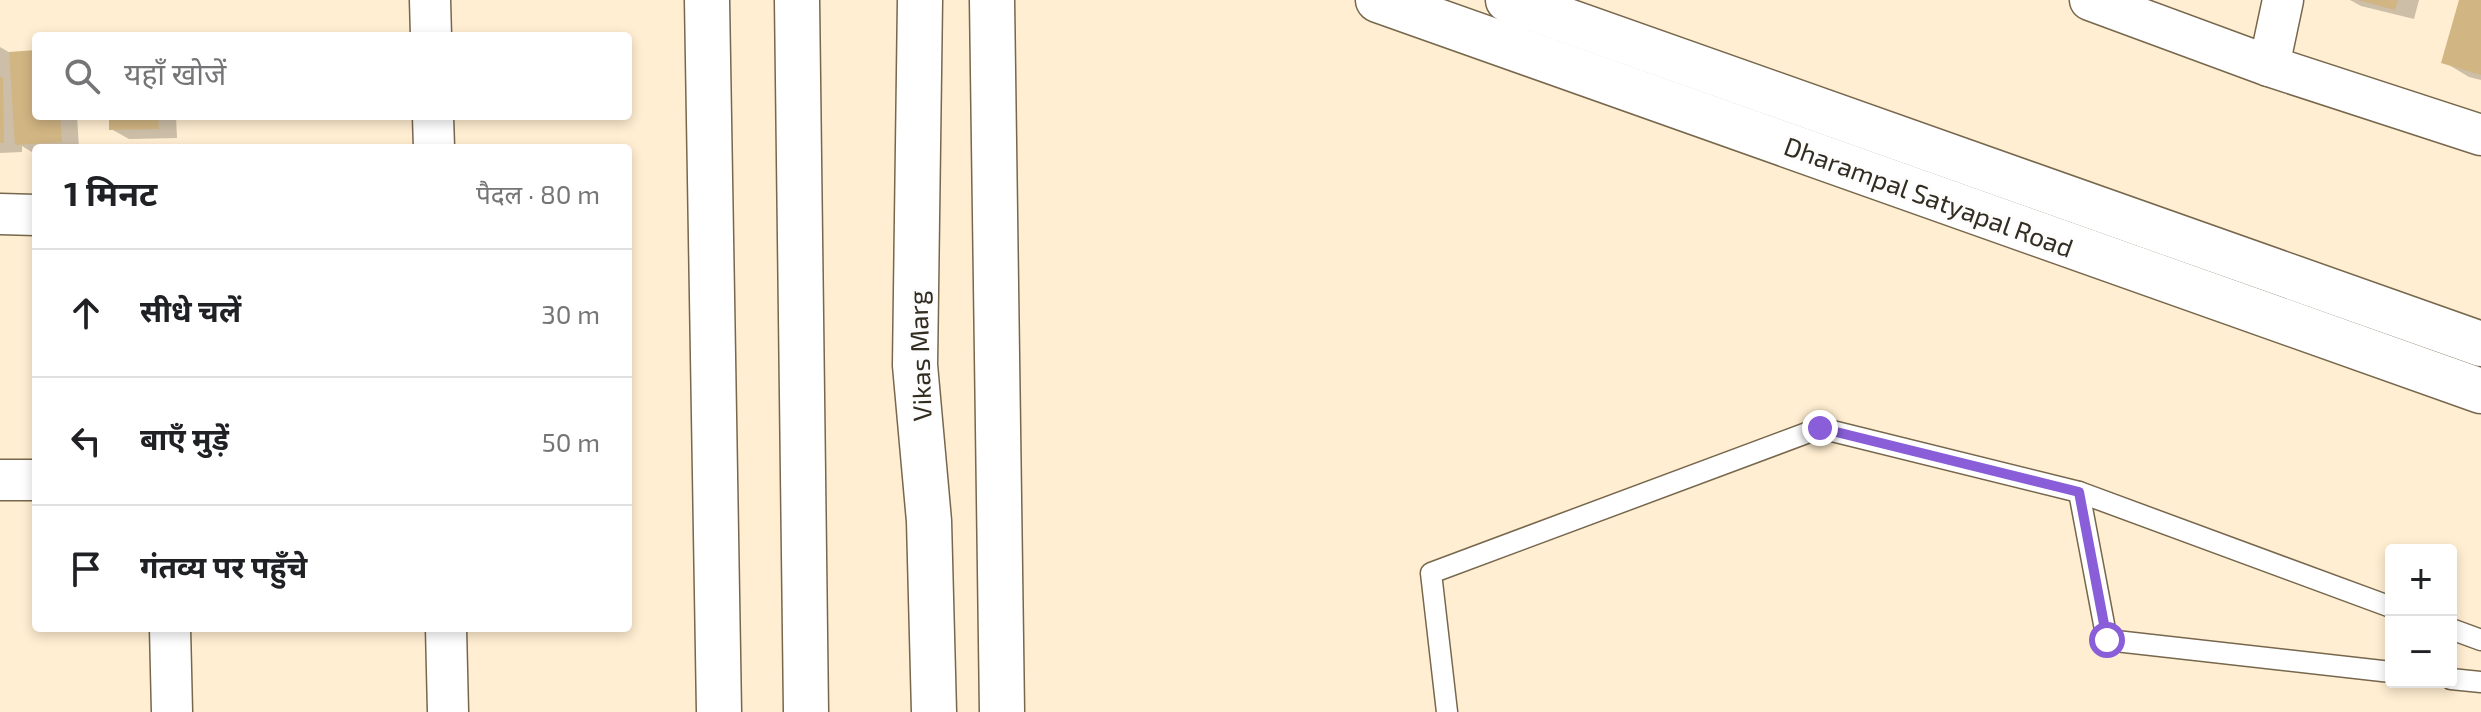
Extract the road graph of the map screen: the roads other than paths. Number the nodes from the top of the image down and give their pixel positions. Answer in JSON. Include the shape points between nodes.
{"nodes":[{"id":1,"x":430,"y":0,"type":"edge"},
{"id":2,"x":707,"y":0,"type":"edge"},
{"id":3,"x":797,"y":0,"type":"edge"},
{"id":4,"x":920,"y":0,"type":"edge"},
{"id":5,"x":992,"y":0,"type":"edge"},
{"id":6,"x":1378,"y":0,"type":"edge"},
{"id":7,"x":1508,"y":0,"type":"edge"},
{"id":8,"x":2090,"y":0,"type":"edge"},
{"id":9,"x":2283,"y":0,"type":"edge"},
{"id":10,"x":431,"y":32,"type":"edge"},
{"id":11,"x":2269,"y":66,"type":"junction"},
{"id":12,"x":433,"y":120,"type":"edge"},
{"id":13,"x":2481,"y":135,"type":"edge"},
{"id":14,"x":434,"y":144,"type":"edge"},
{"id":15,"x":0,"y":214,"type":"edge"},
{"id":16,"x":32,"y":215,"type":"edge"},
{"id":17,"x":2481,"y":344,"type":"edge"},
{"id":18,"x":2481,"y":391,"type":"edge"},
{"id":19,"x":0,"y":480,"type":"edge"},
{"id":20,"x":32,"y":480,"type":"edge"},
{"id":21,"x":2079,"y":492,"type":"junction"},
{"id":22,"x":2385,"y":605,"type":"edge"},
{"id":23,"x":2457,"y":631,"type":"edge"},
{"id":24,"x":170,"y":632,"type":"edge"},
{"id":25,"x":446,"y":632,"type":"edge"},
{"id":26,"x":2481,"y":640,"type":"edge"},
{"id":27,"x":2385,"y":671,"type":"edge"},
{"id":28,"x":2457,"y":680,"type":"edge"},
{"id":29,"x":2481,"y":682,"type":"edge"},
{"id":30,"x":172,"y":712,"type":"edge"},
{"id":31,"x":448,"y":712,"type":"edge"},
{"id":32,"x":719,"y":712,"type":"edge"},
{"id":33,"x":806,"y":712,"type":"edge"},
{"id":34,"x":934,"y":712,"type":"edge"},
{"id":35,"x":1002,"y":712,"type":"edge"},
{"id":36,"x":1447,"y":712,"type":"edge"}],
"edges":[{"from":1,"to":10,"type":"street"},
{"from":2,"to":32,"type":"street"},
{"from":3,"to":33,"type":"street"},
{"from":4,"to":34,"type":"street","name":"Vikas Marg","via":[[915,365],[929,521]]},
{"from":5,"to":35,"type":"street"},
{"from":6,"to":18,"type":"street","name":"Dharampal Satyapal Road"},
{"from":7,"to":17,"type":"street","name":"Dharampal Satyapal Road"},
{"from":8,"to":11,"type":"street"},
{"from":9,"to":11,"type":"street"},
{"from":11,"to":13,"type":"street"},
{"from":12,"to":14,"type":"street"},
{"from":15,"to":16,"type":"street"},
{"from":19,"to":20,"type":"street"},
{"from":21,"to":22,"type":"lane"},
{"from":21,"to":27,"type":"lane","via":[[2107,640]]},
{"from":21,"to":36,"type":"lane","via":[[1820,428],[1431,573]]},
{"from":23,"to":26,"type":"lane"},
{"from":24,"to":30,"type":"street"},
{"from":25,"to":31,"type":"street"},
{"from":28,"to":29,"type":"lane"}]}
